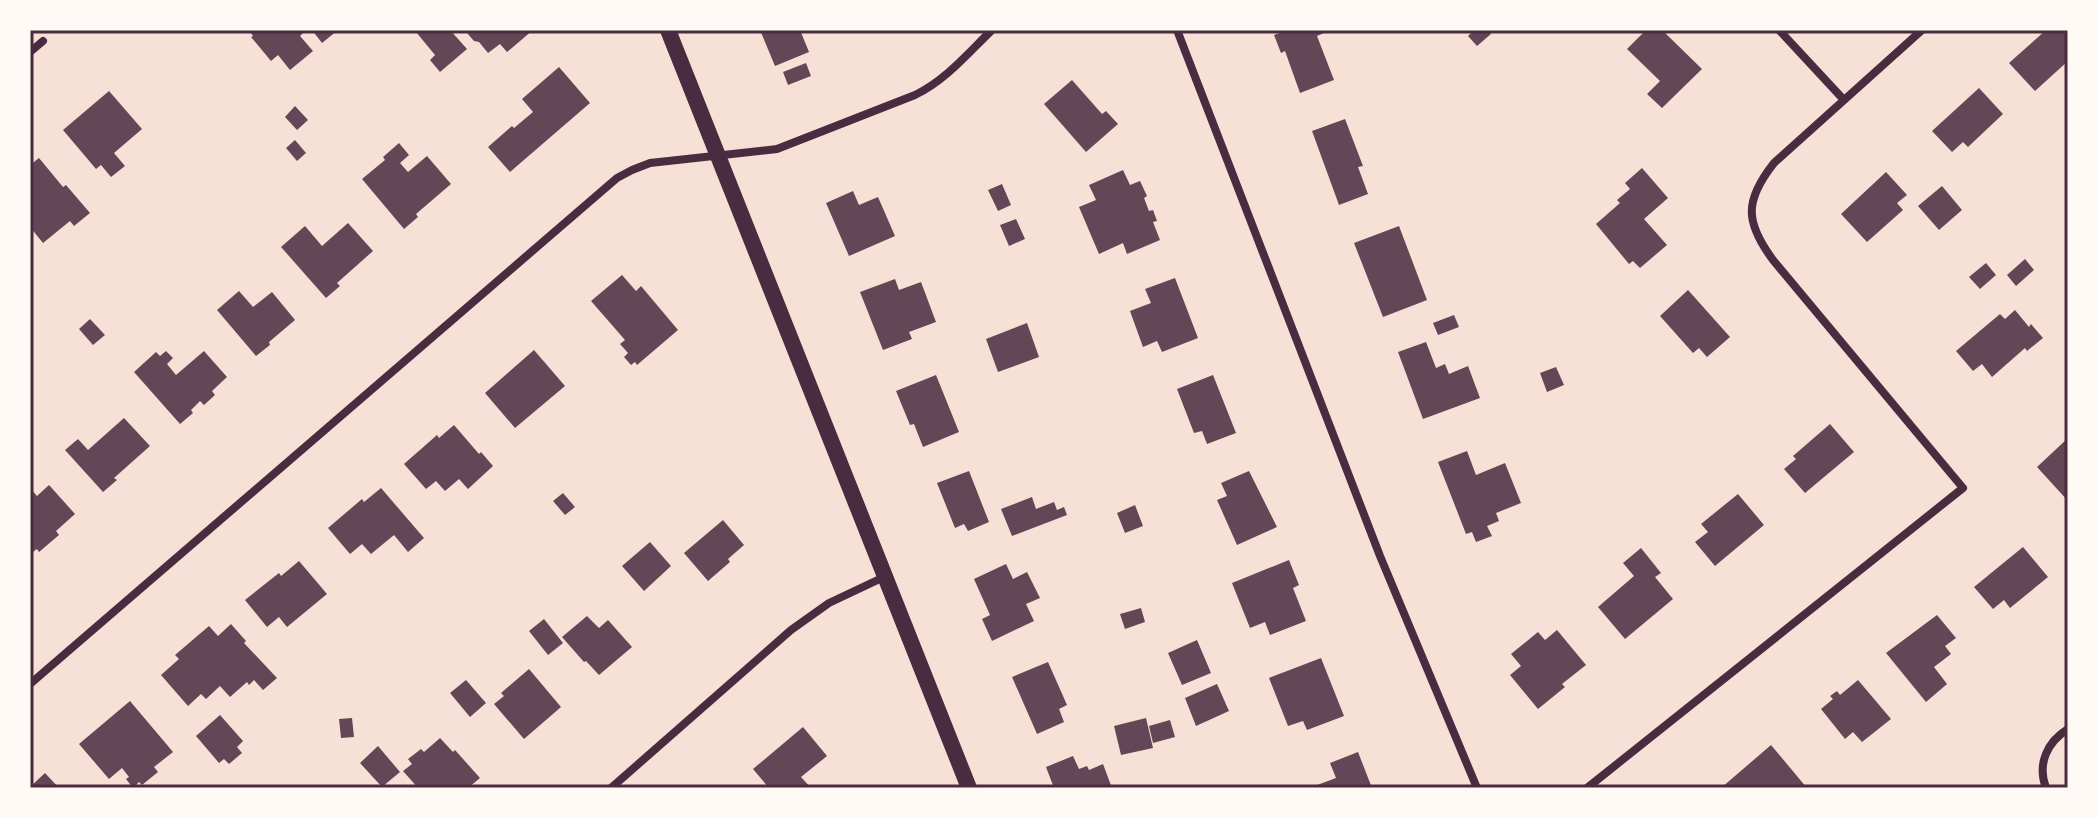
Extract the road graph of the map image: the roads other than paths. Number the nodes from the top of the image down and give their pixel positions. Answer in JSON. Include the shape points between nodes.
{"nodes":[{"id":1,"x":668,"y":30,"type":"edge"},
{"id":2,"x":992,"y":30,"type":"edge"},
{"id":3,"x":1177,"y":30,"type":"edge"},
{"id":4,"x":1779,"y":30,"type":"edge"},
{"id":5,"x":1922,"y":30,"type":"edge"},
{"id":6,"x":43,"y":41,"type":"dead end"},
{"id":7,"x":30,"y":52,"type":"edge"},
{"id":8,"x":1844,"y":100,"type":"junction"},
{"id":9,"x":717,"y":155,"type":"junction"},
{"id":10,"x":885,"y":576,"type":"junction"},
{"id":11,"x":30,"y":684,"type":"edge"},
{"id":12,"x":2068,"y":729,"type":"edge"},
{"id":13,"x":611,"y":788,"type":"edge"},
{"id":14,"x":969,"y":788,"type":"edge"},
{"id":15,"x":1477,"y":788,"type":"edge"},
{"id":16,"x":1587,"y":788,"type":"edge"},
{"id":17,"x":2046,"y":788,"type":"edge"}],
"edges":[{"from":1,"to":9,"type":"main road"},
{"from":2,"to":9,"type":"street","via":[[943,77],[915,95],[777,149]]},
{"from":3,"to":15,"type":"street","via":[[1380,556]]},
{"from":4,"to":8,"type":"street"},
{"from":5,"to":8,"type":"street"},
{"from":6,"to":7,"type":"street"},
{"from":8,"to":16,"type":"street","via":[[1764,177],[1752,202],[1753,226],[1773,260],[1963,488]]},
{"from":9,"to":10,"type":"main road"},
{"from":9,"to":11,"type":"street","via":[[650,163],[603,189]]},
{"from":10,"to":13,"type":"street","via":[[829,603],[791,630]]},
{"from":10,"to":14,"type":"main road"},
{"from":12,"to":17,"type":"street","via":[[2051,743],[2043,760]]}]}
